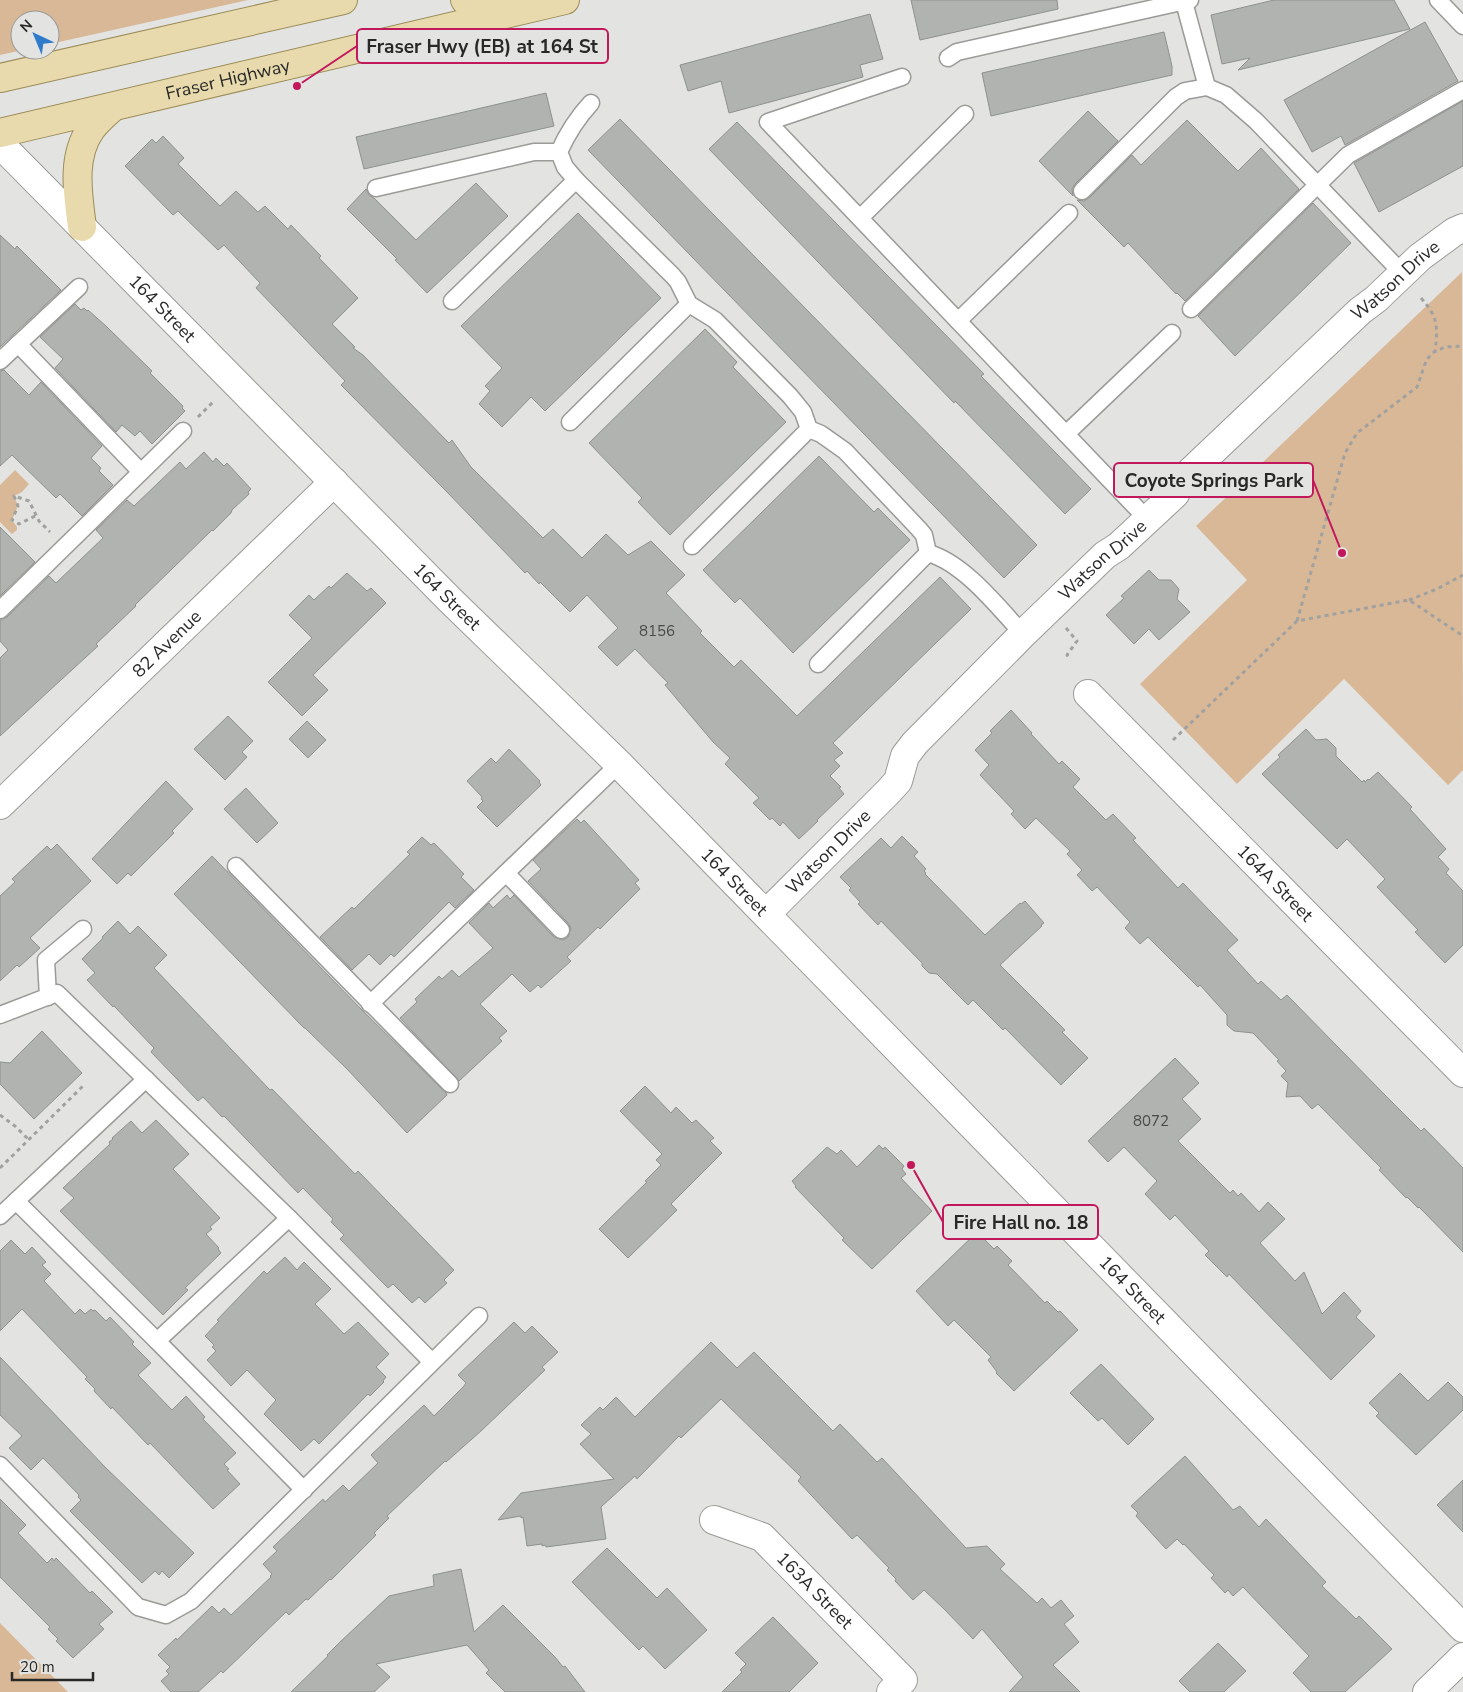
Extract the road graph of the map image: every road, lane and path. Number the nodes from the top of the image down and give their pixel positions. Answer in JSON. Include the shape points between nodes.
{"nodes":[{"id":1,"x":342,"y":0,"type":"edge"},
{"id":2,"x":465,"y":0,"type":"edge"},
{"id":3,"x":1438,"y":0,"type":"edge"},
{"id":4,"x":1187,"y":1,"type":"edge"},
{"id":5,"x":554,"y":3,"type":"edge"},
{"id":6,"x":1463,"y":26,"type":"edge"},
{"id":7,"x":948,"y":58,"type":"dead end"},
{"id":8,"x":902,"y":77,"type":"dead end"},
{"id":9,"x":0,"y":78,"type":"edge"},
{"id":10,"x":1207,"y":87,"type":"junction"},
{"id":11,"x":1463,"y":90,"type":"edge"},
{"id":12,"x":591,"y":103,"type":"dead end"},
{"id":13,"x":113,"y":107,"type":"junction"},
{"id":14,"x":965,"y":114,"type":"dead end"},
{"id":15,"x":0,"y":133,"type":"edge"},
{"id":16,"x":0,"y":144,"type":"edge"},
{"id":17,"x":559,"y":152,"type":"junction"},
{"id":18,"x":576,"y":180,"type":"junction"},
{"id":19,"x":1317,"y":185,"type":"junction"},
{"id":20,"x":376,"y":188,"type":"dead end"},
{"id":21,"x":1082,"y":190,"type":"dead end"},
{"id":22,"x":1069,"y":213,"type":"dead end"},
{"id":23,"x":860,"y":218,"type":"junction"},
{"id":24,"x":82,"y":227,"type":"junction"},
{"id":25,"x":1463,"y":228,"type":"edge"},
{"id":26,"x":1403,"y":274,"type":"junction"},
{"id":27,"x":78,"y":287,"type":"dead end"},
{"id":28,"x":1420,"y":298,"type":"dead end"},
{"id":29,"x":452,"y":301,"type":"dead end"},
{"id":30,"x":689,"y":304,"type":"junction"},
{"id":31,"x":1190,"y":309,"type":"dead end"},
{"id":32,"x":958,"y":321,"type":"junction"},
{"id":33,"x":1172,"y":333,"type":"dead end"},
{"id":34,"x":18,"y":344,"type":"junction"},
{"id":35,"x":1463,"y":346,"type":"edge"},
{"id":36,"x":1435,"y":351,"type":"junction"},
{"id":37,"x":0,"y":361,"type":"edge"},
{"id":38,"x":570,"y":422,"type":"dead end"},
{"id":39,"x":809,"y":429,"type":"junction"},
{"id":40,"x":183,"y":431,"type":"dead end"},
{"id":41,"x":1066,"y":434,"type":"junction"},
{"id":42,"x":141,"y":472,"type":"junction"},
{"id":43,"x":334,"y":482,"type":"junction"},
{"id":44,"x":35,"y":516,"type":"junction"},
{"id":45,"x":1148,"y":520,"type":"junction"},
{"id":46,"x":692,"y":546,"type":"dead end"},
{"id":47,"x":64,"y":547,"type":"junction"},
{"id":48,"x":928,"y":553,"type":"junction"},
{"id":49,"x":1463,"y":575,"type":"edge"},
{"id":50,"x":1408,"y":600,"type":"junction"},
{"id":51,"x":0,"y":610,"type":"edge"},
{"id":52,"x":1297,"y":621,"type":"junction"},
{"id":53,"x":1063,"y":625,"type":"dead end"},
{"id":54,"x":1023,"y":634,"type":"junction"},
{"id":55,"x":1463,"y":636,"type":"edge"},
{"id":56,"x":1070,"y":660,"type":"dead end"},
{"id":57,"x":818,"y":664,"type":"dead end"},
{"id":58,"x":1088,"y":694,"type":"dead end"},
{"id":59,"x":1172,"y":741,"type":"dead end"},
{"id":60,"x":619,"y":764,"type":"junction"},
{"id":61,"x":0,"y":805,"type":"edge"},
{"id":62,"x":236,"y":866,"type":"dead end"},
{"id":63,"x":506,"y":873,"type":"junction"},
{"id":64,"x":766,"y":914,"type":"junction"},
{"id":65,"x":82,"y":929,"type":"dead end"},
{"id":66,"x":561,"y":930,"type":"dead end"},
{"id":67,"x":48,"y":996,"type":"junction"},
{"id":68,"x":370,"y":1004,"type":"junction"},
{"id":69,"x":0,"y":1015,"type":"edge"},
{"id":70,"x":1463,"y":1074,"type":"edge"},
{"id":71,"x":146,"y":1079,"type":"junction"},
{"id":72,"x":450,"y":1084,"type":"dead end"},
{"id":73,"x":83,"y":1086,"type":"dead end"},
{"id":74,"x":0,"y":1115,"type":"edge"},
{"id":75,"x":29,"y":1140,"type":"junction"},
{"id":76,"x":0,"y":1168,"type":"edge"},
{"id":77,"x":16,"y":1201,"type":"junction"},
{"id":78,"x":0,"y":1216,"type":"edge"},
{"id":79,"x":289,"y":1218,"type":"junction"},
{"id":80,"x":479,"y":1316,"type":"dead end"},
{"id":81,"x":157,"y":1342,"type":"junction"},
{"id":82,"x":432,"y":1362,"type":"junction"},
{"id":83,"x":0,"y":1465,"type":"edge"},
{"id":84,"x":304,"y":1490,"type":"junction"},
{"id":85,"x":714,"y":1520,"type":"dead end"},
{"id":86,"x":1463,"y":1628,"type":"edge"},
{"id":87,"x":1463,"y":1657,"type":"edge"},
{"id":88,"x":897,"y":1686,"type":"edge"},
{"id":89,"x":1427,"y":1692,"type":"edge"}],
"edges":[{"from":1,"to":9,"type":"main road"},
{"from":2,"to":5,"type":"main road","name":"Fraser Highway","via":[[495,6]]},
{"from":3,"to":6,"type":"lane"},
{"from":4,"to":7,"type":"lane","via":[[957,52]]},
{"from":4,"to":10,"type":"lane"},
{"from":5,"to":13,"type":"main road","name":"Fraser Highway"},
{"from":8,"to":23,"type":"lane","via":[[768,122]]},
{"from":10,"to":19,"type":"lane","via":[[1226,95],[1240,107]]},
{"from":10,"to":21,"type":"lane","via":[[1185,91],[1176,97]]},
{"from":11,"to":19,"type":"lane","via":[[1348,155]]},
{"from":12,"to":17,"type":"lane","via":[[580,114]]},
{"from":13,"to":15,"type":"main road","name":"Fraser Highway"},
{"from":13,"to":24,"type":"main road","via":[[90,130],[80,156],[77,183]]},
{"from":14,"to":23,"type":"lane"},
{"from":16,"to":24,"type":"street","name":"164 Street"},
{"from":17,"to":18,"type":"lane","via":[[565,167]]},
{"from":17,"to":20,"type":"lane","via":[[534,152]]},
{"from":18,"to":29,"type":"lane"},
{"from":18,"to":30,"type":"lane","via":[[673,276]]},
{"from":19,"to":26,"type":"lane"},
{"from":19,"to":31,"type":"lane"},
{"from":22,"to":32,"type":"lane"},
{"from":23,"to":32,"type":"lane"},
{"from":24,"to":43,"type":"street","name":"164 Street"},
{"from":25,"to":26,"type":"street","name":"Watson Drive","via":[[1420,257]]},
{"from":26,"to":45,"type":"street","name":"Watson Drive","via":[[1360,310],[1190,472],[1175,494]]},
{"from":27,"to":34,"type":"lane"},
{"from":28,"to":36,"type":"path","via":[[1433,312],[1437,336]]},
{"from":30,"to":38,"type":"lane"},
{"from":30,"to":39,"type":"lane","via":[[715,320],[790,396],[803,412]]},
{"from":32,"to":41,"type":"lane"},
{"from":33,"to":41,"type":"lane"},
{"from":34,"to":37,"type":"lane"},
{"from":34,"to":42,"type":"lane"},
{"from":35,"to":36,"type":"path"},
{"from":36,"to":52,"type":"path","via":[[1426,361],[1416,387],[1357,433],[1346,453]]},
{"from":39,"to":46,"type":"lane"},
{"from":39,"to":48,"type":"lane","via":[[837,445],[851,458],[924,535]]},
{"from":40,"to":42,"type":"lane"},
{"from":41,"to":45,"type":"lane"},
{"from":42,"to":47,"type":"lane"},
{"from":43,"to":60,"type":"street","name":"164 Street"},
{"from":43,"to":61,"type":"street","name":"82 Avenue"},
{"from":44,"to":44,"type":"path","via":[[29,501],[14,496],[18,506],[12,520],[15,523]]},
{"from":44,"to":47,"type":"path"},
{"from":45,"to":54,"type":"street","name":"Watson Drive","via":[[1105,555]]},
{"from":47,"to":51,"type":"lane"},
{"from":48,"to":54,"type":"lane","via":[[960,569]]},
{"from":48,"to":57,"type":"lane"},
{"from":49,"to":50,"type":"path"},
{"from":50,"to":52,"type":"path"},
{"from":50,"to":55,"type":"path"},
{"from":52,"to":59,"type":"path"},
{"from":53,"to":56,"type":"path","via":[[1077,641],[1067,655]]},
{"from":54,"to":64,"type":"street","name":"Watson Drive","via":[[915,743],[905,756],[901,775],[893,787]]},
{"from":58,"to":70,"type":"street","name":"164A Street"},
{"from":60,"to":63,"type":"lane"},
{"from":60,"to":64,"type":"street","name":"164 Street"},
{"from":62,"to":68,"type":"lane"},
{"from":63,"to":66,"type":"lane"},
{"from":63,"to":68,"type":"lane"},
{"from":64,"to":86,"type":"street","name":"164 Street"},
{"from":65,"to":67,"type":"lane","via":[[46,960]]},
{"from":67,"to":69,"type":"lane"},
{"from":67,"to":71,"type":"lane","via":[[57,993]]},
{"from":68,"to":72,"type":"lane"},
{"from":71,"to":77,"type":"lane"},
{"from":71,"to":79,"type":"lane"},
{"from":73,"to":75,"type":"path"},
{"from":74,"to":75,"type":"path"},
{"from":75,"to":76,"type":"path"},
{"from":77,"to":78,"type":"lane"},
{"from":77,"to":81,"type":"lane"},
{"from":79,"to":81,"type":"lane"},
{"from":79,"to":82,"type":"lane"},
{"from":80,"to":82,"type":"lane"},
{"from":81,"to":84,"type":"lane"},
{"from":82,"to":84,"type":"lane"},
{"from":83,"to":84,"type":"lane","via":[[138,1607],[166,1615],[191,1601]]},
{"from":85,"to":88,"type":"street","name":"163A Street","via":[[762,1537]]},
{"from":87,"to":89,"type":"street"}]}
